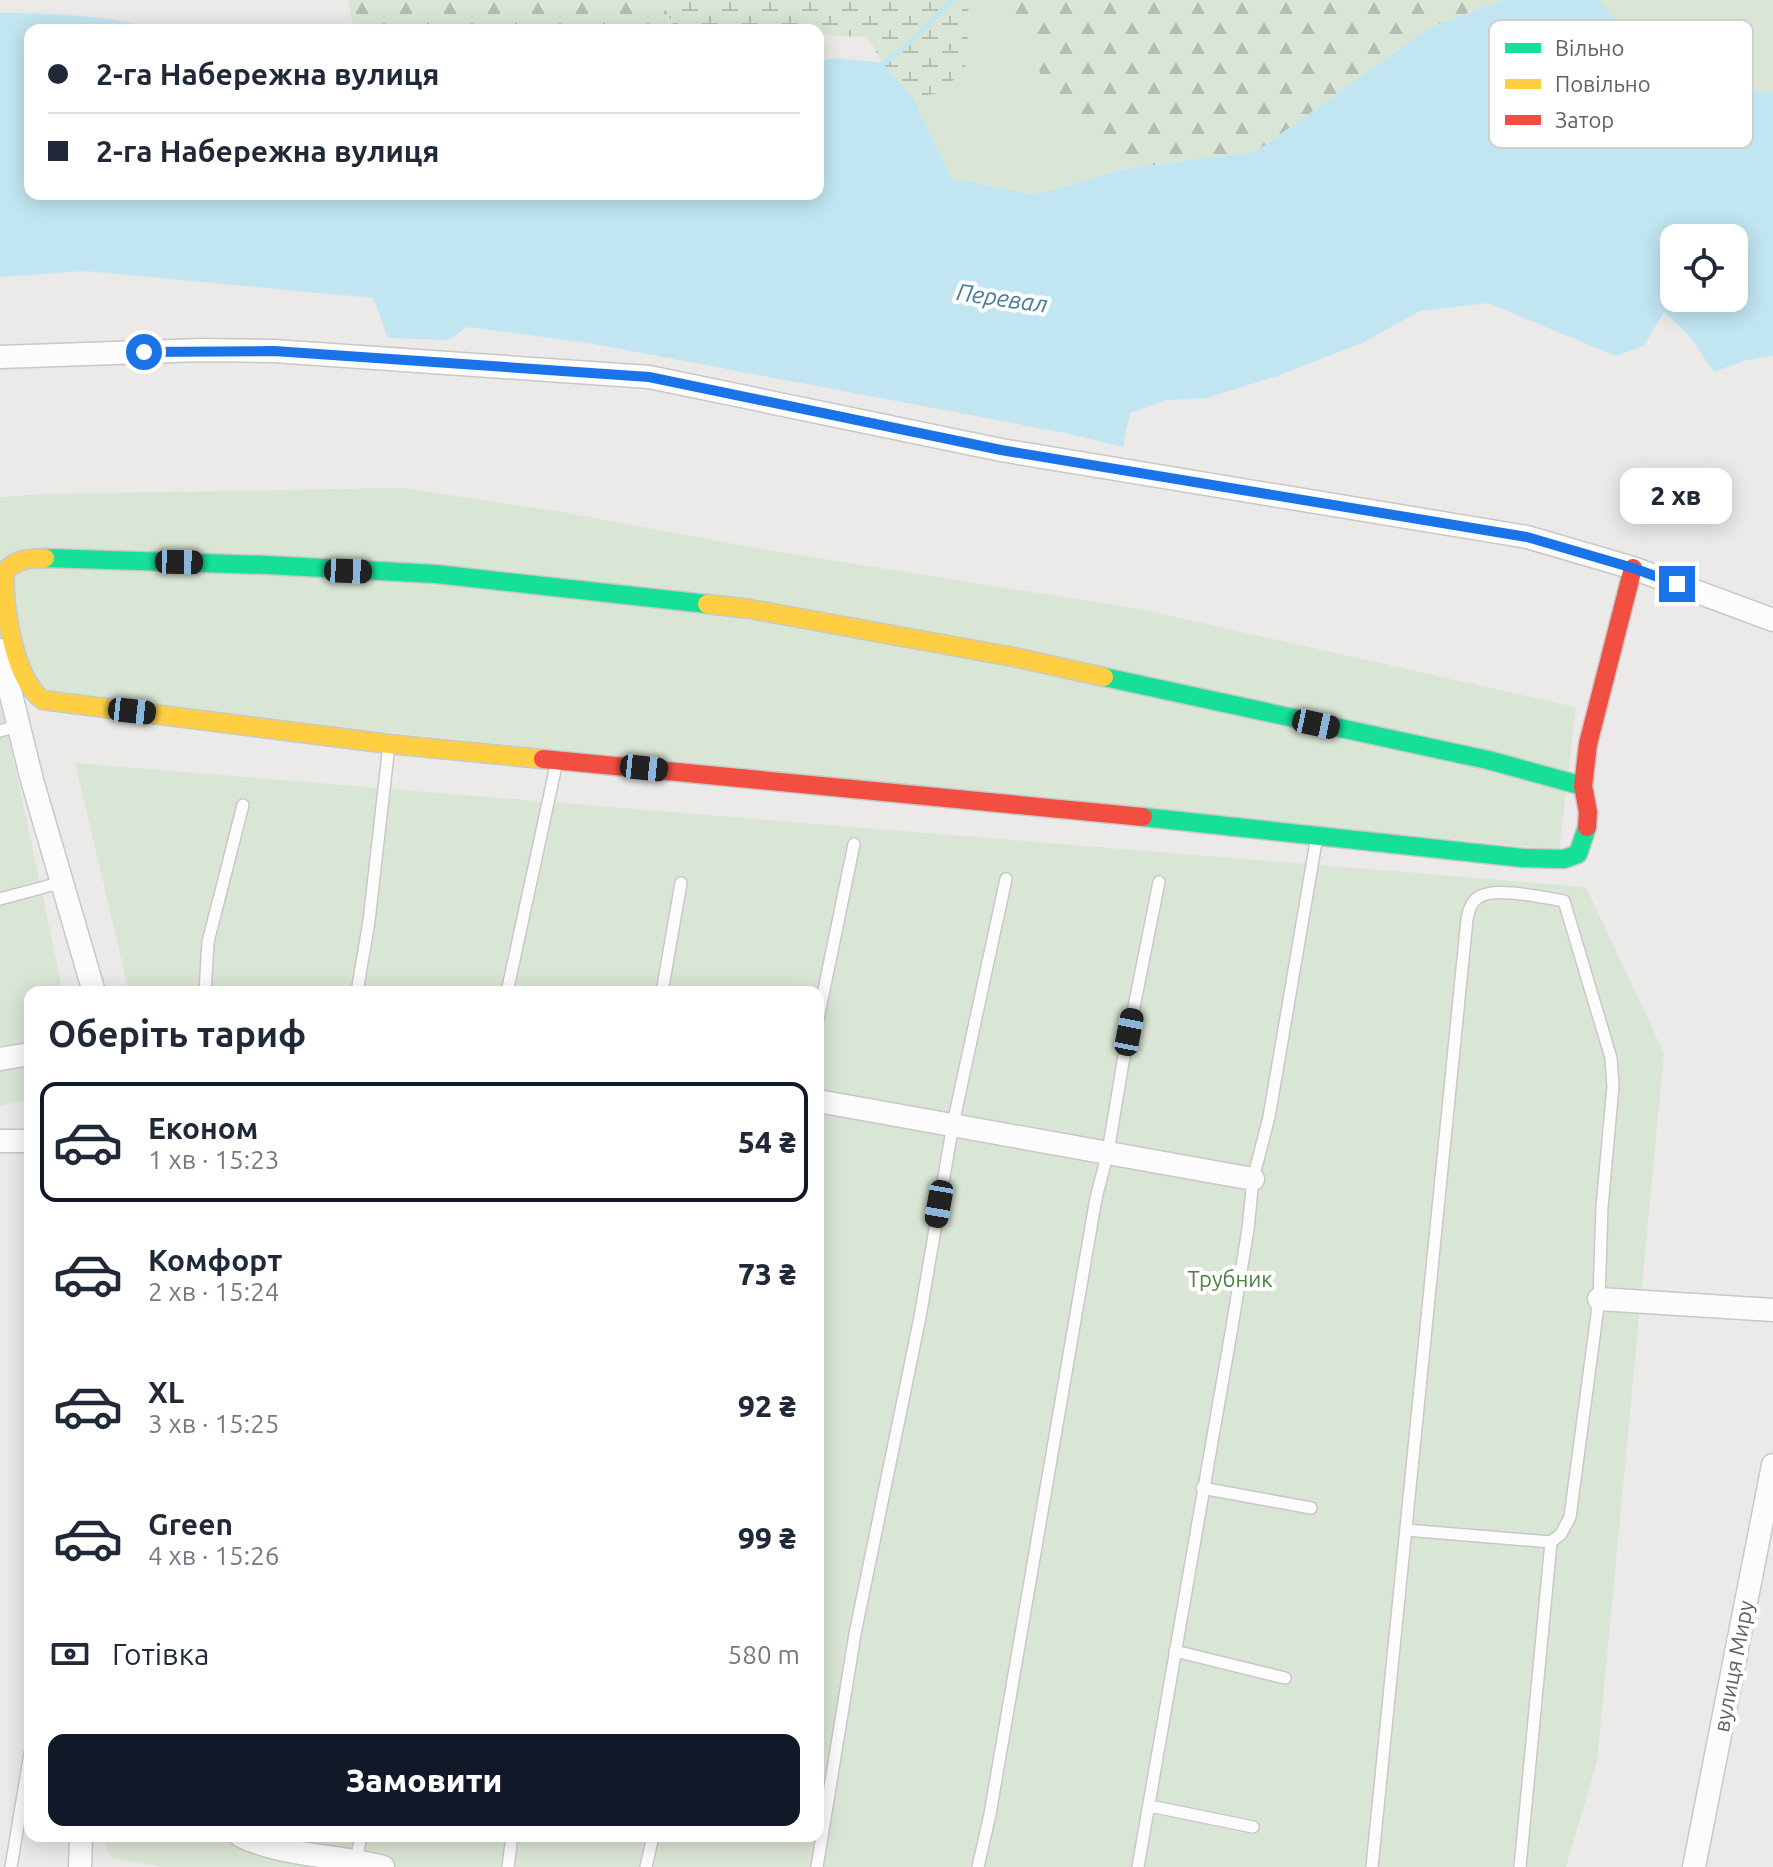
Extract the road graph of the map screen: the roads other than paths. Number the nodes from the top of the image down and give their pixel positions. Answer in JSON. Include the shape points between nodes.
{"nodes":[{"id":1,"x":0,"y":357,"type":"edge"},
{"id":2,"x":1633,"y":568,"type":"junction"},
{"id":3,"x":1773,"y":620,"type":"edge"},
{"id":4,"x":0,"y":650,"type":"edge"},
{"id":5,"x":10,"y":728,"type":"edge"},
{"id":6,"x":389,"y":744,"type":"junction"},
{"id":7,"x":558,"y":760,"type":"junction"},
{"id":8,"x":1583,"y":786,"type":"junction"},
{"id":9,"x":243,"y":805,"type":"dead end"},
{"id":10,"x":1317,"y":836,"type":"junction"},
{"id":11,"x":854,"y":844,"type":"dead end"},
{"id":12,"x":1006,"y":879,"type":"dead end"},
{"id":13,"x":63,"y":882,"type":"junction"},
{"id":14,"x":1159,"y":882,"type":"dead end"},
{"id":15,"x":681,"y":883,"type":"dead end"},
{"id":16,"x":0,"y":899,"type":"edge"},
{"id":17,"x":92,"y":986,"type":"edge"},
{"id":18,"x":205,"y":986,"type":"edge"},
{"id":19,"x":358,"y":986,"type":"edge"},
{"id":20,"x":508,"y":986,"type":"edge"},
{"id":21,"x":663,"y":986,"type":"edge"},
{"id":22,"x":824,"y":990,"type":"edge"},
{"id":23,"x":24,"y":1055,"type":"edge"},
{"id":24,"x":0,"y":1059,"type":"edge"},
{"id":25,"x":824,"y":1102,"type":"edge"},
{"id":26,"x":953,"y":1124,"type":"junction"},
{"id":27,"x":0,"y":1141,"type":"edge"},
{"id":28,"x":24,"y":1141,"type":"edge"},
{"id":29,"x":1108,"y":1152,"type":"junction"},
{"id":30,"x":1253,"y":1179,"type":"junction"},
{"id":31,"x":1599,"y":1299,"type":"junction"},
{"id":32,"x":1773,"y":1310,"type":"edge"},
{"id":33,"x":1773,"y":1465,"type":"edge"},
{"id":34,"x":1202,"y":1488,"type":"junction"},
{"id":35,"x":1311,"y":1508,"type":"dead end"},
{"id":36,"x":1406,"y":1530,"type":"junction"},
{"id":37,"x":1551,"y":1542,"type":"junction"},
{"id":38,"x":1175,"y":1651,"type":"junction"},
{"id":39,"x":1285,"y":1678,"type":"dead end"},
{"id":40,"x":24,"y":1789,"type":"edge"},
{"id":41,"x":1150,"y":1806,"type":"junction"},
{"id":42,"x":824,"y":1824,"type":"edge"},
{"id":43,"x":1253,"y":1827,"type":"dead end"},
{"id":44,"x":81,"y":1842,"type":"edge"},
{"id":45,"x":253,"y":1842,"type":"edge"},
{"id":46,"x":360,"y":1842,"type":"edge"},
{"id":47,"x":511,"y":1842,"type":"edge"},
{"id":48,"x":652,"y":1842,"type":"edge"},
{"id":49,"x":821,"y":1842,"type":"edge"},
{"id":50,"x":356,"y":1860,"type":"junction"},
{"id":51,"x":11,"y":1867,"type":"edge"},
{"id":52,"x":80,"y":1867,"type":"edge"},
{"id":53,"x":383,"y":1867,"type":"edge"},
{"id":54,"x":508,"y":1867,"type":"edge"},
{"id":55,"x":646,"y":1867,"type":"edge"},
{"id":56,"x":817,"y":1867,"type":"edge"},
{"id":57,"x":978,"y":1867,"type":"edge"},
{"id":58,"x":1138,"y":1867,"type":"edge"},
{"id":59,"x":1372,"y":1867,"type":"edge"},
{"id":60,"x":1520,"y":1867,"type":"edge"},
{"id":61,"x":1694,"y":1867,"type":"edge"}],
"edges":[{"from":1,"to":2,"type":"street","via":[[274,351],[649,377],[1001,450],[1527,537]]},
{"from":2,"to":3,"type":"street"},
{"from":2,"to":8,"type":"street","via":[[1588,744]]},
{"from":4,"to":5,"type":"street"},
{"from":5,"to":13,"type":"street"},
{"from":6,"to":7,"type":"street"},
{"from":6,"to":8,"type":"street","via":[[43,700],[22,671],[1,580],[6,569],[32,558],[267,565],[436,574],[750,609],[1018,658],[1488,760]]},
{"from":6,"to":19,"type":"lane"},
{"from":7,"to":10,"type":"street"},
{"from":7,"to":20,"type":"lane"},
{"from":8,"to":10,"type":"street","via":[[1587,829],[1572,858],[1523,858]]},
{"from":9,"to":18,"type":"lane","via":[[208,942]]},
{"from":10,"to":30,"type":"lane","via":[[1269,1117]]},
{"from":11,"to":22,"type":"lane"},
{"from":12,"to":26,"type":"lane"},
{"from":13,"to":16,"type":"lane"},
{"from":13,"to":17,"type":"street"},
{"from":14,"to":29,"type":"lane"},
{"from":15,"to":21,"type":"lane"},
{"from":23,"to":24,"type":"street"},
{"from":25,"to":26,"type":"street"},
{"from":26,"to":29,"type":"street"},
{"from":26,"to":42,"type":"lane"},
{"from":27,"to":28,"type":"street"},
{"from":29,"to":30,"type":"street"},
{"from":29,"to":57,"type":"lane"},
{"from":30,"to":34,"type":"lane"},
{"from":31,"to":32,"type":"street"},
{"from":31,"to":36,"type":"lane","via":[[1611,1058],[1564,901],[1485,894],[1471,905],[1467,919]]},
{"from":31,"to":37,"type":"lane","via":[[1570,1517]]},
{"from":33,"to":61,"type":"street","name":"вулиця Миру"},
{"from":34,"to":35,"type":"lane"},
{"from":34,"to":38,"type":"lane"},
{"from":36,"to":37,"type":"lane"},
{"from":36,"to":59,"type":"lane"},
{"from":37,"to":60,"type":"lane"},
{"from":38,"to":39,"type":"lane"},
{"from":38,"to":41,"type":"lane"},
{"from":40,"to":51,"type":"lane"},
{"from":41,"to":43,"type":"lane"},
{"from":41,"to":58,"type":"lane"},
{"from":44,"to":52,"type":"street"},
{"from":45,"to":50,"type":"street"},
{"from":46,"to":50,"type":"lane"},
{"from":47,"to":54,"type":"lane"},
{"from":48,"to":55,"type":"lane"},
{"from":49,"to":56,"type":"lane"},
{"from":50,"to":53,"type":"street"}]}
